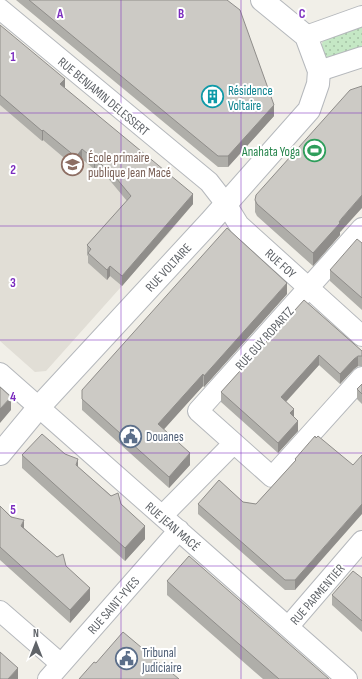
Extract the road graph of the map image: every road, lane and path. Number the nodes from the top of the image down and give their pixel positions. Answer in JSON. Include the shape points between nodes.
{"nodes":[{"id":1,"x":262,"y":0,"type":"edge"},
{"id":2,"x":0,"y":9,"type":"edge"},
{"id":3,"x":362,"y":16,"type":"edge"},
{"id":4,"x":306,"y":36,"type":"junction"},
{"id":5,"x":362,"y":57,"type":"edge"},
{"id":6,"x":319,"y":71,"type":"junction"},
{"id":7,"x":209,"y":182,"type":"joint"},
{"id":8,"x":226,"y":204,"type":"junction"},
{"id":9,"x":362,"y":228,"type":"edge"},
{"id":10,"x":308,"y":288,"type":"junction"},
{"id":11,"x":362,"y":336,"type":"edge"},
{"id":12,"x":0,"y":373,"type":"edge"},
{"id":13,"x":362,"y":377,"type":"edge"},
{"id":14,"x":39,"y":407,"type":"junction"},
{"id":15,"x":234,"y":443,"type":"junction"},
{"id":16,"x":0,"y":454,"type":"edge"},
{"id":17,"x":162,"y":516,"type":"junction"},
{"id":18,"x":178,"y":530,"type":"junction"},
{"id":19,"x":362,"y":542,"type":"edge"},
{"id":20,"x":0,"y":611,"type":"edge"},
{"id":21,"x":288,"y":628,"type":"junction"},
{"id":22,"x":61,"y":664,"type":"junction"},
{"id":23,"x":48,"y":679,"type":"edge"},
{"id":24,"x":347,"y":679,"type":"edge"}],
"edges":[{"from":1,"to":4,"type":"street"},
{"from":2,"to":7,"type":"street","name":"RUE BENJAMIN DELESSERT"},
{"from":3,"to":4,"type":"street"},
{"from":4,"to":6,"type":"street"},
{"from":5,"to":6,"type":"street"},
{"from":6,"to":8,"type":"street","name":"RUE VOLTAIRE","via":[[318,84],[309,110]]},
{"from":7,"to":8,"type":"street","name":"RUE FOY"},
{"from":8,"to":10,"type":"street","name":"RUE FOY","via":[[239,225]]},
{"from":8,"to":14,"type":"street","name":"RUE VOLTAIRE"},
{"from":9,"to":10,"type":"street","name":"RUE GUY ROPARTZ"},
{"from":10,"to":11,"type":"street","name":"RUE FOY"},
{"from":10,"to":15,"type":"street","name":"RUE GUY ROPARTZ","via":[[198,411]]},
{"from":12,"to":14,"type":"street","name":"RUE JEAN MACÉ"},
{"from":13,"to":15,"type":"street","name":"RUE GUY ROPARTZ","via":[[272,477]]},
{"from":14,"to":16,"type":"street","name":"RUE VOLTAIRE"},
{"from":14,"to":17,"type":"street","name":"RUE JEAN MACÉ"},
{"from":15,"to":17,"type":"street"},
{"from":17,"to":18,"type":"street","name":"RUE JEAN MACÉ"},
{"from":18,"to":21,"type":"street","name":"RUE JEAN MACÉ"},
{"from":18,"to":22,"type":"street","name":"RUE SAINT-YVES"},
{"from":19,"to":21,"type":"street","name":"RUE PARMENTIER"},
{"from":20,"to":22,"type":"street"},
{"from":21,"to":24,"type":"street","name":"RUE JEAN MACÉ"},
{"from":22,"to":23,"type":"street","name":"RUE SAINT-YVES"}]}
